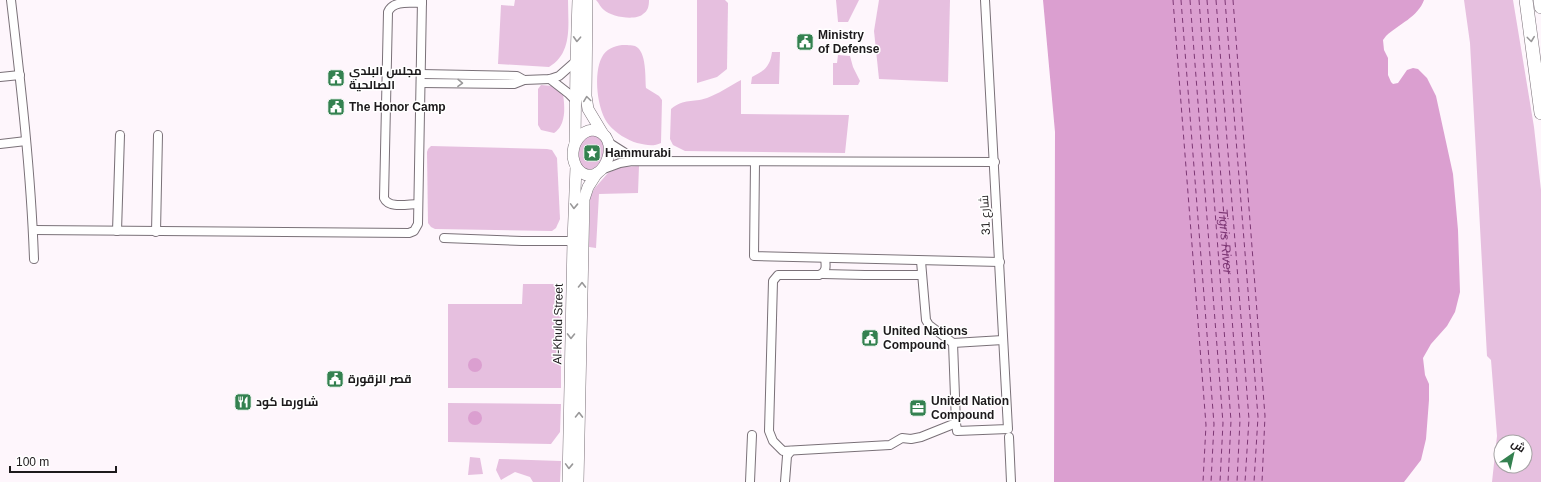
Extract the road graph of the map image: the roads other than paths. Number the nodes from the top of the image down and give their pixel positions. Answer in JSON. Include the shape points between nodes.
{"nodes":[{"id":1,"x":11,"y":0,"type":"edge"},
{"id":2,"x":985,"y":0,"type":"edge"},
{"id":3,"x":1526,"y":0,"type":"edge"},
{"id":4,"x":1540,"y":0,"type":"edge"},
{"id":5,"x":422,"y":2,"type":"edge"},
{"id":6,"x":582,"y":5,"type":"edge"},
{"id":7,"x":1541,"y":7,"type":"edge"},
{"id":8,"x":576,"y":61,"type":"junction"},
{"id":9,"x":421,"y":74,"type":"junction"},
{"id":10,"x":20,"y":75,"type":"junction"},
{"id":11,"x":0,"y":78,"type":"edge"},
{"id":12,"x":550,"y":79,"type":"junction"},
{"id":13,"x":524,"y":80,"type":"junction"},
{"id":14,"x":421,"y":83,"type":"junction"},
{"id":15,"x":576,"y":101,"type":"junction"},
{"id":16,"x":1541,"y":112,"type":"edge"},
{"id":17,"x":120,"y":135,"type":"dead end"},
{"id":18,"x":158,"y":135,"type":"dead end"},
{"id":19,"x":605,"y":138,"type":"junction"},
{"id":20,"x":26,"y":141,"type":"junction"},
{"id":21,"x":575,"y":143,"type":"junction"},
{"id":22,"x":0,"y":144,"type":"edge"},
{"id":23,"x":646,"y":161,"type":"junction"},
{"id":24,"x":755,"y":162,"type":"junction"},
{"id":25,"x":995,"y":162,"type":"junction"},
{"id":26,"x":576,"y":167,"type":"junction"},
{"id":27,"x":599,"y":172,"type":"junction"},
{"id":28,"x":418,"y":204,"type":"junction"},
{"id":29,"x":33,"y":230,"type":"junction"},
{"id":30,"x":117,"y":231,"type":"junction"},
{"id":31,"x":156,"y":232,"type":"junction"},
{"id":32,"x":444,"y":238,"type":"dead end"},
{"id":33,"x":572,"y":241,"type":"junction"},
{"id":34,"x":825,"y":258,"type":"junction"},
{"id":35,"x":34,"y":259,"type":"dead end"},
{"id":36,"x":921,"y":261,"type":"junction"},
{"id":37,"x":1000,"y":262,"type":"junction"},
{"id":38,"x":823,"y":274,"type":"junction"},
{"id":39,"x":922,"y":275,"type":"junction"},
{"id":40,"x":1003,"y":340,"type":"junction"},
{"id":41,"x":953,"y":343,"type":"junction"},
{"id":42,"x":956,"y":423,"type":"junction"},
{"id":43,"x":1009,"y":433,"type":"junction"},
{"id":44,"x":752,"y":436,"type":"dead end"},
{"id":45,"x":791,"y":451,"type":"junction"},
{"id":46,"x":568,"y":482,"type":"edge"},
{"id":47,"x":578,"y":482,"type":"edge"},
{"id":48,"x":750,"y":482,"type":"edge"},
{"id":49,"x":785,"y":482,"type":"edge"},
{"id":50,"x":1011,"y":482,"type":"edge"}],
"edges":[{"from":1,"to":10,"type":"street"},
{"from":2,"to":25,"type":"street","name":"شارع 31"},
{"from":3,"to":16,"type":"main road","one_way":true},
{"from":4,"to":7,"type":"main road"},
{"from":5,"to":9,"type":"street"},
{"from":5,"to":28,"type":"street","via":[[396,3],[388,12],[384,198],[391,204]]},
{"from":6,"to":8,"type":"main road","one_way":true},
{"from":19,"to":6,"type":"main road","one_way":true,"via":[[588,108]]},
{"from":8,"to":12,"type":"street","via":[[559,76]]},
{"from":8,"to":15,"type":"main road"},
{"from":9,"to":13,"type":"street","via":[[517,76]]},
{"from":9,"to":14,"type":"street"},
{"from":10,"to":11,"type":"street"},
{"from":10,"to":20,"type":"street"},
{"from":12,"to":13,"type":"street"},
{"from":12,"to":15,"type":"street"},
{"from":14,"to":13,"type":"street","one_way":true,"via":[[514,84]]},
{"from":14,"to":28,"type":"street"},
{"from":15,"to":21,"type":"main road"},
{"from":17,"to":30,"type":"street"},
{"from":18,"to":31,"type":"street"},
{"from":19,"to":21,"type":"main road","via":[[596,130],[588,130],[581,134]]},
{"from":19,"to":23,"type":"street","via":[[630,156]]},
{"from":19,"to":27,"type":"main road","via":[[609,156]]},
{"from":20,"to":22,"type":"street"},
{"from":20,"to":29,"type":"street"},
{"from":21,"to":26,"type":"main road","via":[[573,154]]},
{"from":23,"to":24,"type":"street"},
{"from":23,"to":27,"type":"street","via":[[627,161]]},
{"from":24,"to":25,"type":"street"},
{"from":24,"to":34,"type":"street","via":[[754,256]]},
{"from":25,"to":37,"type":"street","name":"شارع 31"},
{"from":26,"to":27,"type":"main road","via":[[587,175]]},
{"from":26,"to":33,"type":"main road","name":"Al-Khuld Street","one_way":true},
{"from":47,"to":27,"type":"main road","name":"Al-Khuld Street","one_way":true,"via":[[584,199],[588,187]]},
{"from":28,"to":31,"type":"street","via":[[417,226],[409,233]]},
{"from":29,"to":30,"type":"street"},
{"from":29,"to":35,"type":"street"},
{"from":30,"to":31,"type":"street"},
{"from":32,"to":33,"type":"street"},
{"from":33,"to":46,"type":"main road","name":"Al-Khuld Street","one_way":true},
{"from":34,"to":36,"type":"street"},
{"from":34,"to":38,"type":"street","via":[[826,270]]},
{"from":36,"to":37,"type":"street"},
{"from":36,"to":39,"type":"street"},
{"from":37,"to":40,"type":"street","name":"شارع 31"},
{"from":38,"to":39,"type":"street"},
{"from":38,"to":45,"type":"street","via":[[778,275],[773,281],[770,431],[773,441],[783,451]]},
{"from":39,"to":41,"type":"street","via":[[926,320]]},
{"from":40,"to":41,"type":"street"},
{"from":40,"to":43,"type":"street","name":"شارع 31"},
{"from":41,"to":42,"type":"street"},
{"from":42,"to":43,"type":"street","via":[[957,431]]},
{"from":42,"to":45,"type":"street","via":[[921,437],[902,438],[890,445]]},
{"from":43,"to":50,"type":"street","name":"شارع 31"},
{"from":44,"to":48,"type":"street"},
{"from":45,"to":49,"type":"street","via":[[787,456]]}]}
